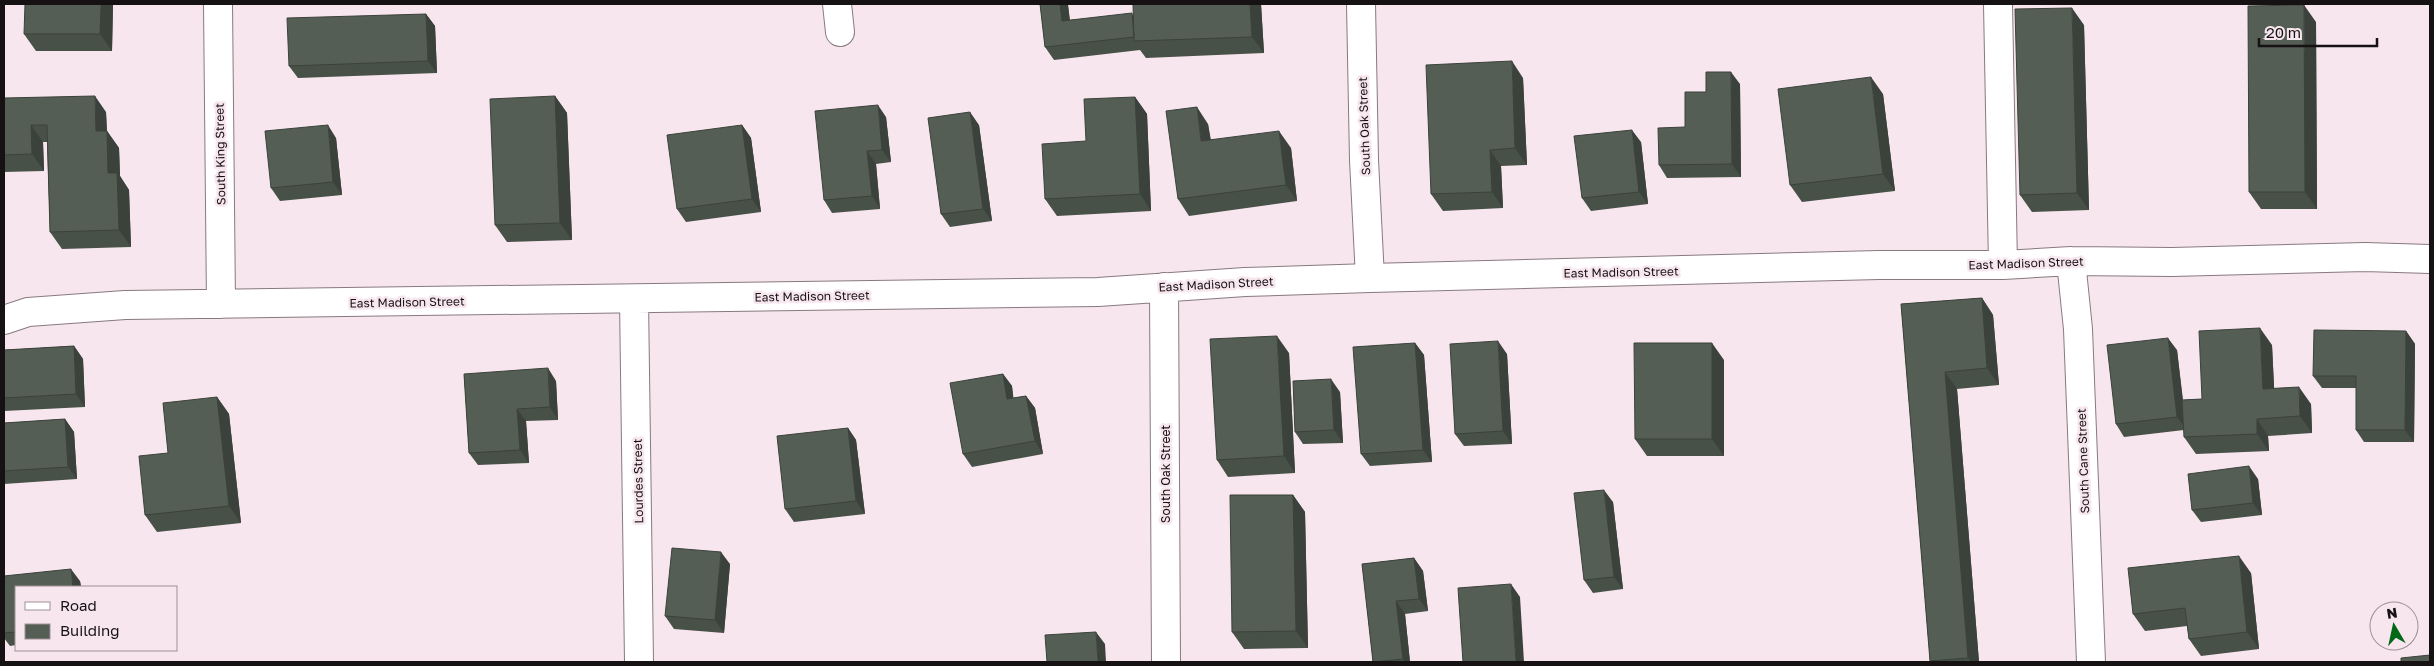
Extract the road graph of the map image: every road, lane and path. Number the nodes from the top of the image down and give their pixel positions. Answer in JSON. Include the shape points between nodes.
{"nodes":[{"id":1,"x":218,"y":4,"type":"edge"},
{"id":2,"x":837,"y":4,"type":"edge"},
{"id":3,"x":1361,"y":4,"type":"edge"},
{"id":4,"x":1998,"y":4,"type":"edge"},
{"id":5,"x":840,"y":32,"type":"dead end"},
{"id":6,"x":2430,"y":259,"type":"edge"},
{"id":7,"x":2071,"y":261,"type":"junction"},
{"id":8,"x":2003,"y":265,"type":"junction"},
{"id":9,"x":1370,"y":278,"type":"junction"},
{"id":10,"x":1164,"y":287,"type":"junction"},
{"id":11,"x":634,"y":299,"type":"junction"},
{"id":12,"x":222,"y":304,"type":"junction"},
{"id":13,"x":4,"y":320,"type":"edge"},
{"id":14,"x":639,"y":662,"type":"edge"},
{"id":15,"x":1166,"y":662,"type":"edge"},
{"id":16,"x":2091,"y":662,"type":"edge"}],
"edges":[{"from":1,"to":12,"type":"street","name":"South King Street"},
{"from":2,"to":5,"type":"street"},
{"from":3,"to":9,"type":"street","name":"South Oak Street"},
{"from":4,"to":8,"type":"street"},
{"from":6,"to":7,"type":"street","name":"East Madison Street"},
{"from":7,"to":8,"type":"street","name":"East Madison Street"},
{"from":7,"to":16,"type":"street","name":"South Cane Street","via":[[2078,329]]},
{"from":8,"to":9,"type":"street","name":"East Madison Street","via":[[1879,265]]},
{"from":9,"to":10,"type":"street","name":"East Madison Street"},
{"from":10,"to":11,"type":"street","name":"East Madison Street","via":[[1088,292]]},
{"from":10,"to":15,"type":"street","name":"South Oak Street"},
{"from":11,"to":12,"type":"street","name":"East Madison Street"},
{"from":11,"to":14,"type":"street","name":"Lourdes Street"},
{"from":12,"to":13,"type":"street","name":"East Madison Street","via":[[125,305],[28,312]]}]}
